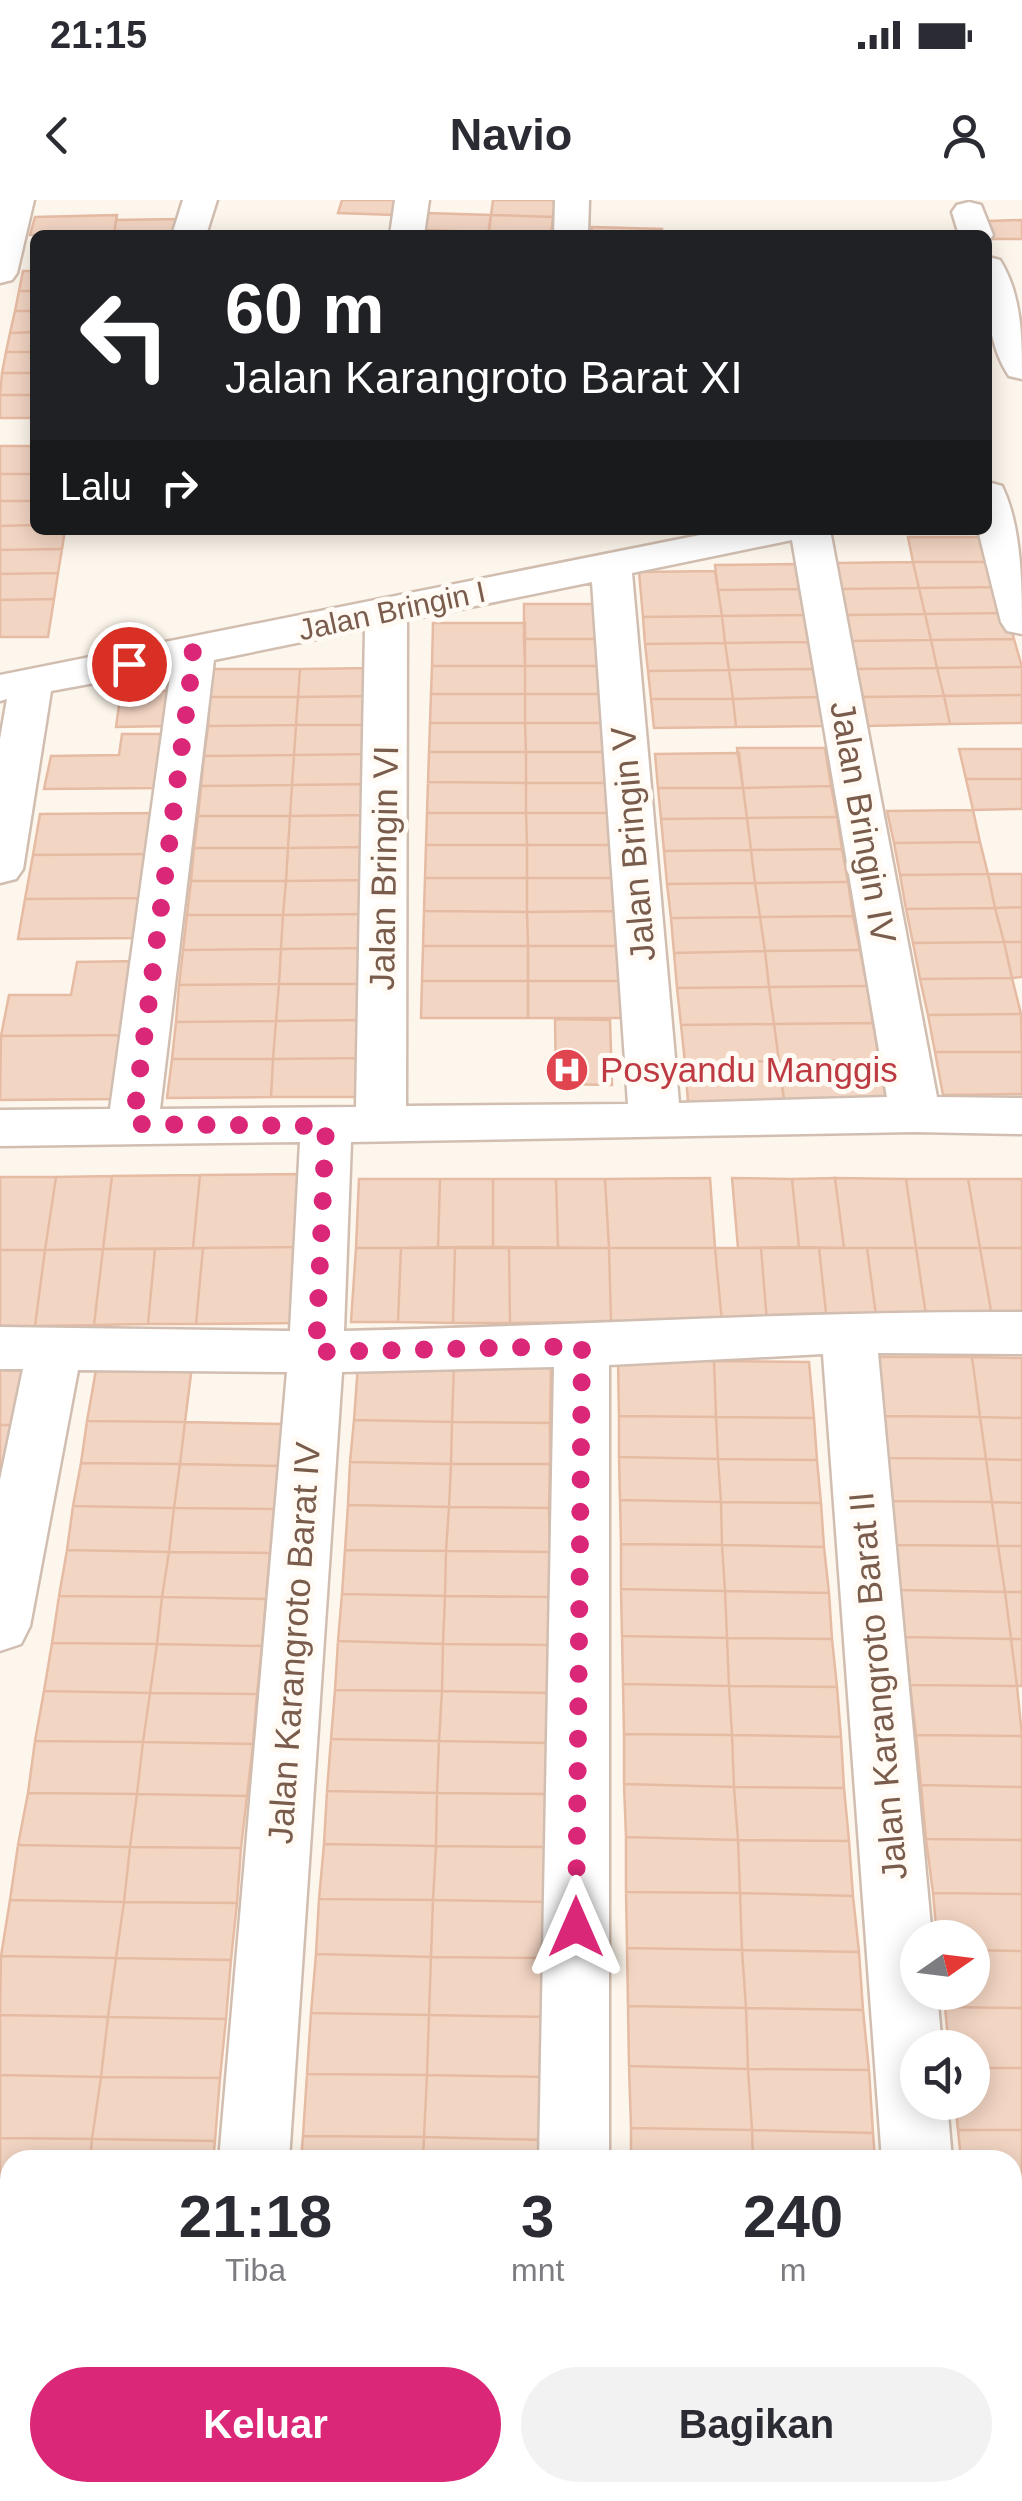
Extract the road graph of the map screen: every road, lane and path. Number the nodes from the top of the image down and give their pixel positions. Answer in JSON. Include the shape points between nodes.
{"nodes":[{"id":1,"x":17,"y":200,"type":"edge"},
{"id":2,"x":200,"y":200,"type":"edge"},
{"id":3,"x":412,"y":200,"type":"edge"},
{"id":4,"x":572,"y":200,"type":"edge"},
{"id":5,"x":191,"y":230,"type":"edge"},
{"id":6,"x":408,"y":230,"type":"edge"},
{"id":7,"x":571,"y":230,"type":"edge"},
{"id":8,"x":0,"y":273,"type":"edge"},
{"id":9,"x":992,"y":279,"type":"edge"},
{"id":10,"x":1022,"y":368,"type":"edge"},
{"id":11,"x":992,"y":382,"type":"edge"},
{"id":12,"x":1022,"y":382,"type":"edge"},
{"id":13,"x":1022,"y":470,"type":"edge"},
{"id":14,"x":992,"y":478,"type":"edge"},
{"id":15,"x":992,"y":509,"type":"edge"},
{"id":16,"x":739,"y":535,"type":"edge"},
{"id":17,"x":811,"y":535,"type":"edge"},
{"id":18,"x":616,"y":549,"type":"edge"},
{"id":19,"x":386,"y":612,"type":"junction"},
{"id":20,"x":1022,"y":622,"type":"edge"},
{"id":21,"x":194,"y":652,"type":"junction"},
{"id":22,"x":16,"y":686,"type":"edge"},
{"id":23,"x":0,"y":869,"type":"edge"},
{"id":24,"x":915,"y":1114,"type":"junction"},
{"id":25,"x":1022,"y":1116,"type":"edge"},
{"id":26,"x":655,"y":1122,"type":"junction"},
{"id":27,"x":133,"y":1124,"type":"junction"},
{"id":28,"x":381,"y":1124,"type":"junction"},
{"id":29,"x":326,"y":1126,"type":"junction"},
{"id":30,"x":0,"y":1128,"type":"edge"},
{"id":31,"x":849,"y":1332,"type":"junction"},
{"id":32,"x":1022,"y":1333,"type":"edge"},
{"id":33,"x":582,"y":1346,"type":"junction"},
{"id":34,"x":28,"y":1347,"type":"edge"},
{"id":35,"x":316,"y":1352,"type":"junction"},
{"id":36,"x":0,"y":1626,"type":"edge"},
{"id":37,"x":255,"y":2150,"type":"edge"},
{"id":38,"x":574,"y":2150,"type":"edge"},
{"id":39,"x":916,"y":2150,"type":"edge"}],
"edges":[{"from":1,"to":8,"type":"street"},
{"from":2,"to":5,"type":"street"},
{"from":3,"to":6,"type":"street"},
{"from":4,"to":7,"type":"street"},
{"from":9,"to":10,"type":"street"},
{"from":11,"to":12,"type":"street"},
{"from":13,"to":14,"type":"street"},
{"from":15,"to":20,"type":"street"},
{"from":16,"to":18,"type":"street","name":"Jalan Bringin I"},
{"from":17,"to":24,"type":"street","name":"Jalan Bringin IV"},
{"from":18,"to":19,"type":"street","name":"Jalan Bringin I"},
{"from":18,"to":26,"type":"street","name":"Jalan Bringin V"},
{"from":19,"to":21,"type":"street","name":"Jalan Bringin I"},
{"from":19,"to":28,"type":"street","name":"Jalan Bringin VI"},
{"from":21,"to":22,"type":"street","name":"Jalan Bringin I"},
{"from":21,"to":27,"type":"street"},
{"from":22,"to":23,"type":"street"},
{"from":24,"to":25,"type":"street"},
{"from":24,"to":26,"type":"street"},
{"from":26,"to":28,"type":"street"},
{"from":27,"to":29,"type":"street"},
{"from":27,"to":30,"type":"street"},
{"from":28,"to":29,"type":"street"},
{"from":29,"to":35,"type":"street","name":"Jalan Karangroto Barat IV"},
{"from":31,"to":32,"type":"street"},
{"from":31,"to":33,"type":"street"},
{"from":31,"to":39,"type":"street","name":"Jalan Karangroto Barat II"},
{"from":33,"to":35,"type":"street"},
{"from":33,"to":38,"type":"street"},
{"from":34,"to":35,"type":"street"},
{"from":34,"to":36,"type":"street"},
{"from":35,"to":37,"type":"street","name":"Jalan Karangroto Barat IV"}]}
